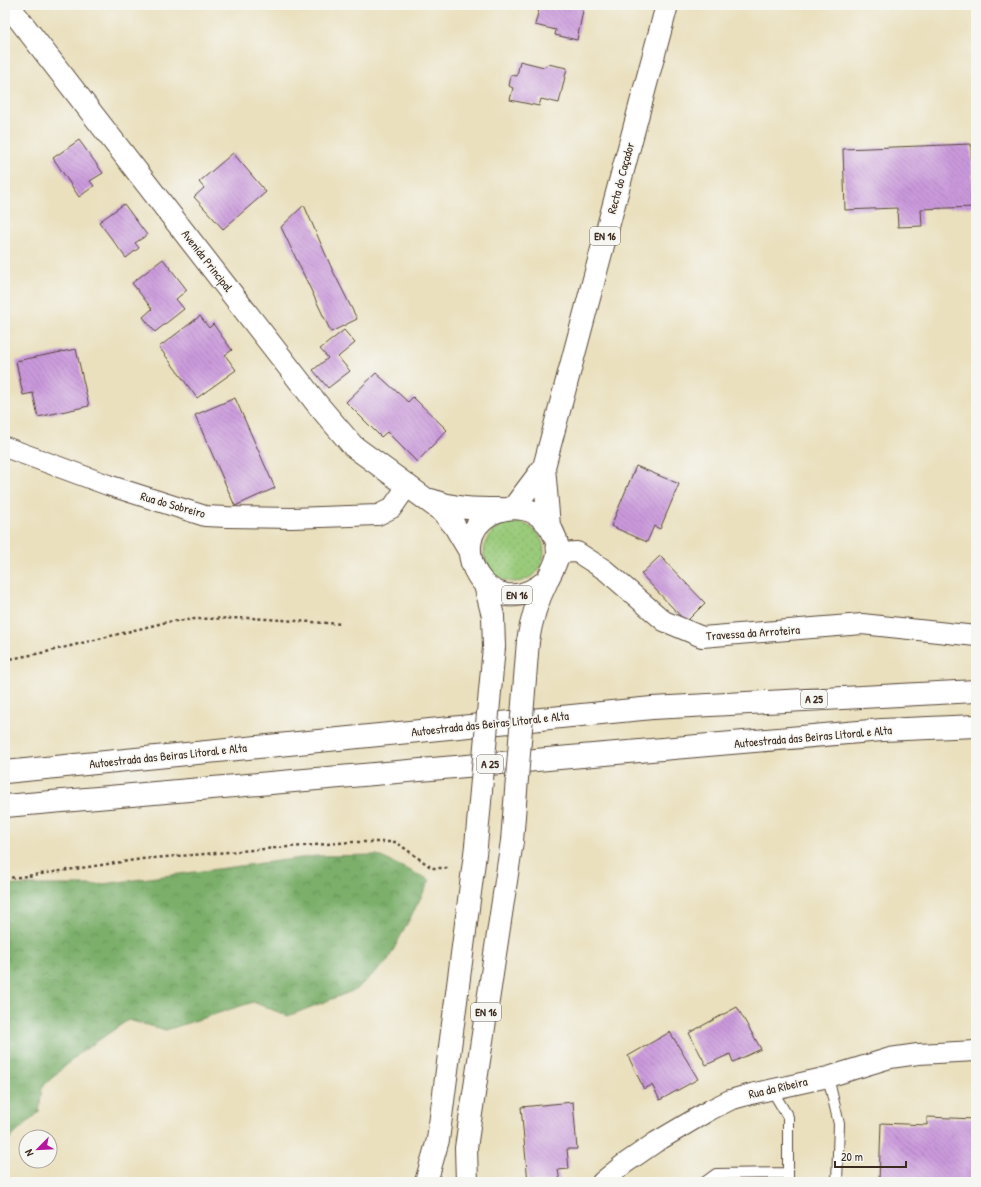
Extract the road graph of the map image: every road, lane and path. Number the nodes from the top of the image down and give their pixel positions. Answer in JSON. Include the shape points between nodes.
{"nodes":[{"id":1,"x":8,"y":5,"type":"edge"},
{"id":2,"x":667,"y":5,"type":"edge"},
{"id":3,"x":5,"y":447,"type":"edge"},
{"id":4,"x":544,"y":467,"type":"junction"},
{"id":5,"x":416,"y":492,"type":"junction"},
{"id":6,"x":507,"y":508,"type":"junction"},
{"id":7,"x":549,"y":526,"type":"junction"},
{"id":8,"x":470,"y":552,"type":"junction"},
{"id":9,"x":558,"y":553,"type":"junction"},
{"id":10,"x":547,"y":580,"type":"junction"},
{"id":11,"x":486,"y":585,"type":"junction"},
{"id":12,"x":342,"y":624,"type":"dead end"},
{"id":13,"x":976,"y":636,"type":"edge"},
{"id":14,"x":5,"y":660,"type":"edge"},
{"id":15,"x":976,"y":691,"type":"edge"},
{"id":16,"x":976,"y":726,"type":"edge"},
{"id":17,"x":5,"y":772,"type":"edge"},
{"id":18,"x":5,"y":806,"type":"edge"},
{"id":19,"x":475,"y":856,"type":"junction"},
{"id":20,"x":5,"y":878,"type":"edge"},
{"id":21,"x":976,"y":1051,"type":"edge"},
{"id":22,"x":828,"y":1076,"type":"junction"},
{"id":23,"x":772,"y":1090,"type":"junction"},
{"id":24,"x":788,"y":1178,"type":"edge"},
{"id":25,"x":426,"y":1182,"type":"edge"},
{"id":26,"x":467,"y":1182,"type":"edge"},
{"id":27,"x":602,"y":1182,"type":"edge"},
{"id":28,"x":705,"y":1182,"type":"edge"},
{"id":29,"x":837,"y":1182,"type":"edge"}],
"edges":[{"from":1,"to":5,"type":"main road","name":"Avenida Principal","via":[[318,405],[353,446]]},
{"from":2,"to":4,"type":"main road","name":"Recta do Caçador","number":"EN 16"},
{"from":3,"to":5,"type":"street","name":"Rua do Sobreiro","via":[[108,485],[205,516],[292,518],[378,515]]},
{"from":4,"to":6,"type":"main road","number":"EN 16"},
{"from":4,"to":7,"type":"main road","number":"EN 16"},
{"from":5,"to":6,"type":"main road","name":"Avenida Principal","via":[[442,505],[460,508]]},
{"from":5,"to":8,"type":"main road","name":"Avenida Principal","via":[[442,511],[454,525]]},
{"from":6,"to":7,"type":"main road","number":"EN 16","via":[[527,509]]},
{"from":6,"to":8,"type":"main road","number":"EN 16","via":[[479,523],[472,535]]},
{"from":7,"to":9,"type":"main road","number":"EN 16"},
{"from":8,"to":11,"type":"main road","number":"EN 16","via":[[477,576]]},
{"from":9,"to":10,"type":"main road","number":"EN 16"},
{"from":9,"to":13,"type":"street","name":"Travessa da Arroteira","via":[[576,552],[605,570],[664,621],[702,637],[862,624]]},
{"from":10,"to":11,"type":"main road","number":"EN 16","via":[[537,589],[524,594],[497,592]]},
{"from":10,"to":26,"type":"main road","number":"EN 16","bridge":true,"via":[[528,641],[512,841],[466,1148]]},
{"from":11,"to":19,"type":"main road","number":"EN 16","bridge":true,"via":[[493,616],[494,647]]},
{"from":12,"to":14,"type":"path","via":[[251,618],[195,619],[167,622]]},
{"from":15,"to":17,"type":"main road","name":"Autoestrada das Beiras Litoral e Alta","number":"A 25","via":[[652,708]]},
{"from":16,"to":18,"type":"main road","name":"Autoestrada das Beiras Litoral e Alta","number":"A 25","via":[[874,731]]},
{"from":19,"to":20,"type":"path","via":[[432,868],[396,842],[351,842],[142,859]]},
{"from":19,"to":25,"type":"main road","number":"EN 16","via":[[438,1140]]},
{"from":21,"to":22,"type":"street","name":"Rua da Ribeira","via":[[890,1058]]},
{"from":22,"to":23,"type":"street","name":"Rua da Ribeira"},
{"from":22,"to":29,"type":"lane","via":[[839,1124]]},
{"from":23,"to":24,"type":"lane","via":[[788,1117]]},
{"from":23,"to":27,"type":"street","name":"Rua da Ribeira","via":[[730,1100],[710,1110],[624,1164]]},
{"from":24,"to":28,"type":"lane","via":[[716,1174]]}]}
